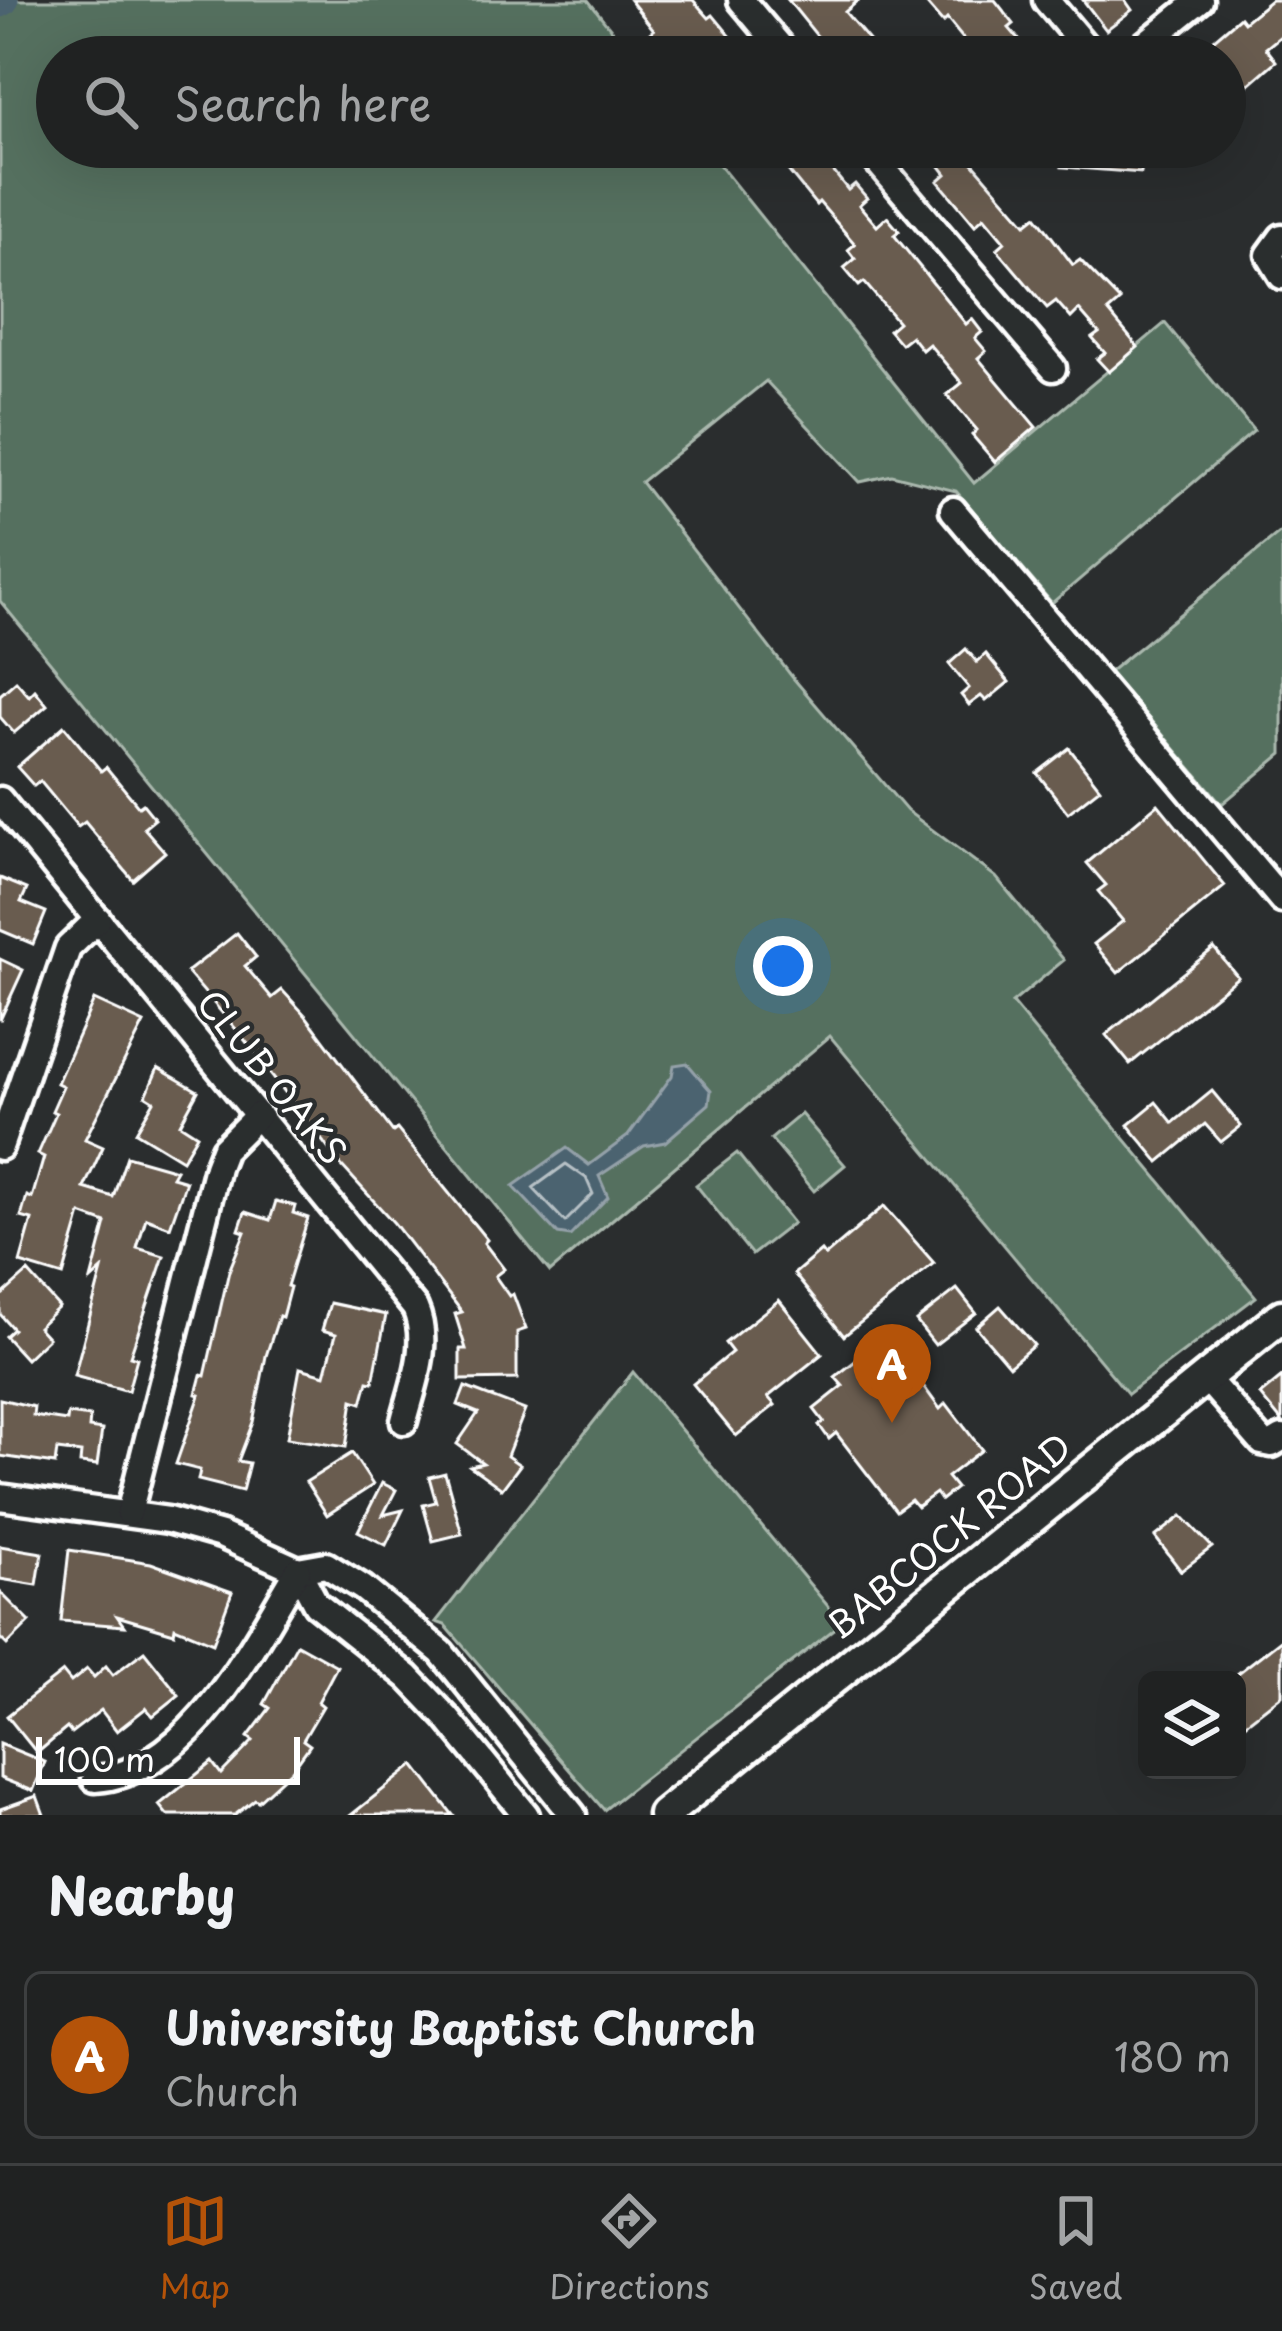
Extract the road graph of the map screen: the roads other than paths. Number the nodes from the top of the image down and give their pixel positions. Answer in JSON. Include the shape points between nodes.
{"nodes":[{"id":1,"x":741,"y":0,"type":"edge"},
{"id":2,"x":1046,"y":0,"type":"edge"},
{"id":3,"x":1200,"y":0,"type":"edge"},
{"id":4,"x":771,"y":36,"type":"edge"},
{"id":5,"x":1076,"y":36,"type":"edge"},
{"id":6,"x":1155,"y":36,"type":"edge"},
{"id":7,"x":884,"y":168,"type":"edge"},
{"id":8,"x":1282,"y":237,"type":"edge"},
{"id":9,"x":1282,"y":276,"type":"edge"},
{"id":10,"x":1053,"y":368,"type":"dead end"},
{"id":11,"x":953,"y":510,"type":"dead end"},
{"id":12,"x":0,"y":800,"type":"edge"},
{"id":13,"x":1282,"y":899,"type":"edge"},
{"id":14,"x":98,"y":919,"type":"junction"},
{"id":15,"x":258,"y":1115,"type":"junction"},
{"id":16,"x":0,"y":1147,"type":"edge"},
{"id":17,"x":1282,"y":1316,"type":"edge"},
{"id":18,"x":1206,"y":1378,"type":"junction"},
{"id":19,"x":404,"y":1421,"type":"dead end"},
{"id":20,"x":1282,"y":1438,"type":"edge"},
{"id":21,"x":0,"y":1497,"type":"edge"},
{"id":22,"x":129,"y":1513,"type":"junction"},
{"id":23,"x":298,"y":1570,"type":"junction"},
{"id":24,"x":95,"y":1779,"type":"dead end"},
{"id":25,"x":526,"y":1815,"type":"edge"},
{"id":26,"x":573,"y":1815,"type":"edge"},
{"id":27,"x":664,"y":1815,"type":"edge"}],
"edges":[{"from":1,"to":4,"type":"street"},
{"from":2,"to":5,"type":"street"},
{"from":3,"to":6,"type":"street"},
{"from":7,"to":10,"type":"street"},
{"from":8,"to":9,"type":"street","via":[[1269,255]]},
{"from":11,"to":13,"type":"street"},
{"from":12,"to":14,"type":"street","name":"CLUB OAKS"},
{"from":14,"to":15,"type":"street","name":"CLUB OAKS"},
{"from":14,"to":16,"type":"street","via":[[68,948]]},
{"from":15,"to":19,"type":"street","name":"CLUB OAKS","via":[[415,1308],[421,1355]]},
{"from":15,"to":22,"type":"street","via":[[217,1167]]},
{"from":17,"to":18,"type":"main road","name":"BABCOCK ROAD"},
{"from":18,"to":20,"type":"street","via":[[1262,1442]]},
{"from":18,"to":27,"type":"main road","name":"BABCOCK ROAD"},
{"from":21,"to":22,"type":"street"},
{"from":22,"to":23,"type":"street","via":[[221,1535]]},
{"from":23,"to":24,"type":"street","via":[[200,1719],[134,1770]]},
{"from":23,"to":25,"type":"street","via":[[316,1604],[408,1677]]},
{"from":23,"to":26,"type":"street","via":[[326,1564],[441,1652]]}]}
